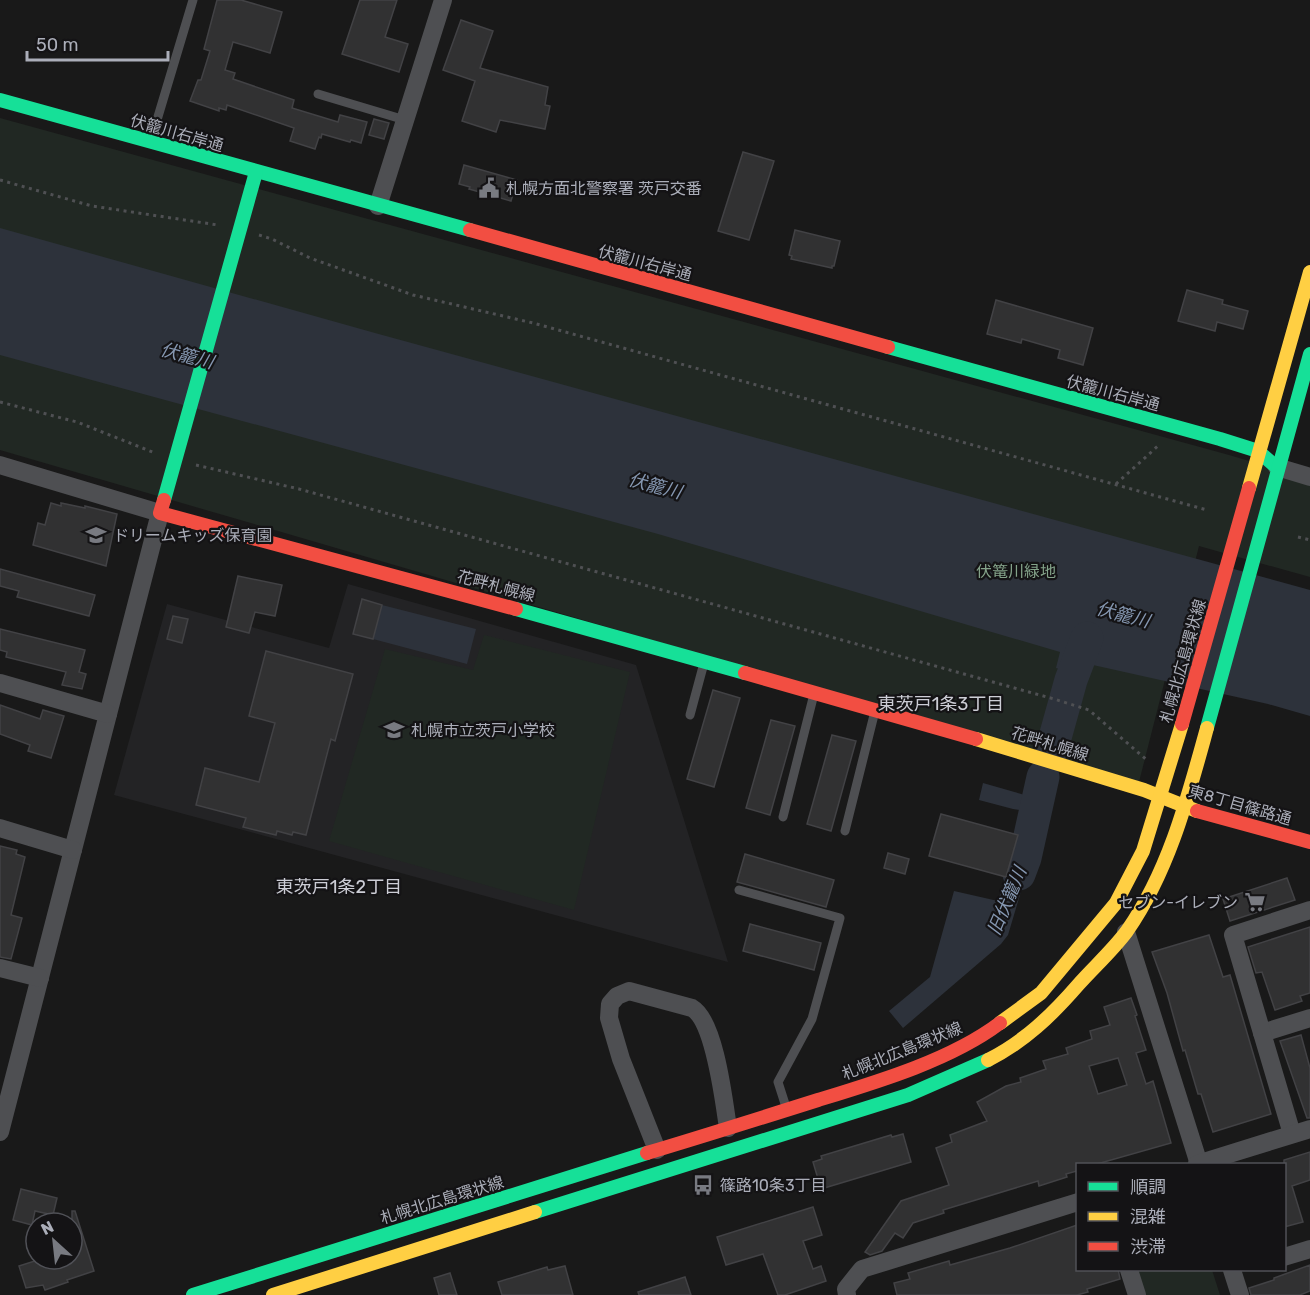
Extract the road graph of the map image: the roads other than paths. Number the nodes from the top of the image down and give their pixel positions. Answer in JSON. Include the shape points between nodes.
{"nodes":[{"id":1,"x":193,"y":0,"type":"edge"},
{"id":2,"x":443,"y":0,"type":"edge"},
{"id":3,"x":318,"y":94,"type":"dead end"},
{"id":4,"x":0,"y":100,"type":"edge"},
{"id":5,"x":405,"y":120,"type":"junction"},
{"id":6,"x":150,"y":143,"type":"junction"},
{"id":7,"x":256,"y":172,"type":"junction"},
{"id":8,"x":378,"y":206,"type":"junction"},
{"id":9,"x":1310,"y":272,"type":"edge"},
{"id":10,"x":1310,"y":354,"type":"edge"},
{"id":11,"x":1258,"y":451,"type":"junction"},
{"id":12,"x":0,"y":465,"type":"edge"},
{"id":13,"x":1277,"y":467,"type":"junction"},
{"id":14,"x":1310,"y":477,"type":"edge"},
{"id":15,"x":160,"y":513,"type":"junction"},
{"id":16,"x":705,"y":661,"type":"junction"},
{"id":17,"x":0,"y":683,"type":"edge"},
{"id":18,"x":815,"y":692,"type":"junction"},
{"id":19,"x":875,"y":709,"type":"junction"},
{"id":20,"x":108,"y":714,"type":"junction"},
{"id":21,"x":690,"y":715,"type":"dead end"},
{"id":22,"x":1161,"y":797,"type":"junction"},
{"id":23,"x":1184,"y":807,"type":"junction"},
{"id":24,"x":783,"y":817,"type":"dead end"},
{"id":25,"x":0,"y":828,"type":"edge"},
{"id":26,"x":845,"y":831,"type":"dead end"},
{"id":27,"x":1310,"y":842,"type":"edge"},
{"id":28,"x":73,"y":850,"type":"junction"},
{"id":29,"x":739,"y":890,"type":"dead end"},
{"id":30,"x":1310,"y":910,"type":"edge"},
{"id":31,"x":1126,"y":932,"type":"junction"},
{"id":32,"x":0,"y":968,"type":"edge"},
{"id":33,"x":40,"y":978,"type":"junction"},
{"id":34,"x":1310,"y":1018,"type":"edge"},
{"id":35,"x":1262,"y":1033,"type":"junction"},
{"id":36,"x":787,"y":1110,"type":"junction"},
{"id":37,"x":728,"y":1128,"type":"junction"},
{"id":38,"x":1310,"y":1129,"type":"edge"},
{"id":39,"x":0,"y":1132,"type":"edge"},
{"id":40,"x":1292,"y":1134,"type":"junction"},
{"id":41,"x":657,"y":1150,"type":"junction"},
{"id":42,"x":1198,"y":1163,"type":"edge"},
{"id":43,"x":1201,"y":1163,"type":"edge"},
{"id":44,"x":1076,"y":1202,"type":"edge"},
{"id":45,"x":1310,"y":1249,"type":"edge"},
{"id":46,"x":1286,"y":1256,"type":"edge"},
{"id":47,"x":1130,"y":1271,"type":"edge"},
{"id":48,"x":1237,"y":1271,"type":"edge"},
{"id":49,"x":193,"y":1295,"type":"edge"},
{"id":50,"x":273,"y":1295,"type":"edge"},
{"id":51,"x":847,"y":1295,"type":"edge"},
{"id":52,"x":1137,"y":1295,"type":"edge"},
{"id":53,"x":1239,"y":1295,"type":"edge"}],
"edges":[{"from":1,"to":6,"type":"lane"},
{"from":2,"to":5,"type":"street"},
{"from":3,"to":5,"type":"lane"},
{"from":4,"to":6,"type":"main road","name":"伏籠川右岸通"},
{"from":5,"to":8,"type":"street"},
{"from":6,"to":7,"type":"main road","name":"伏籠川右岸通"},
{"from":7,"to":8,"type":"main road","name":"伏籠川右岸通"},
{"from":7,"to":15,"type":"main road"},
{"from":8,"to":11,"type":"main road","name":"伏籠川右岸通"},
{"from":9,"to":11,"type":"main road","name":"札幌北広島環状線"},
{"from":10,"to":13,"type":"main road"},
{"from":11,"to":13,"type":"main road","name":"伏籠川右岸通"},
{"from":11,"to":22,"type":"main road","name":"札幌北広島環状線"},
{"from":12,"to":15,"type":"street"},
{"from":13,"to":14,"type":"street"},
{"from":13,"to":23,"type":"main road"},
{"from":15,"to":16,"type":"main road","name":"花畔札幌線"},
{"from":15,"to":20,"type":"street"},
{"from":16,"to":18,"type":"main road","name":"花畔札幌線"},
{"from":16,"to":21,"type":"lane"},
{"from":17,"to":20,"type":"street"},
{"from":18,"to":19,"type":"main road","name":"花畔札幌線"},
{"from":18,"to":24,"type":"lane"},
{"from":19,"to":22,"type":"main road","name":"花畔札幌線"},
{"from":19,"to":26,"type":"lane"},
{"from":20,"to":28,"type":"street"},
{"from":22,"to":23,"type":"main road","name":"東8丁目篠路通"},
{"from":22,"to":36,"type":"main road","name":"札幌北広島環状線","via":[[1143,851],[1116,903],[1041,993],[990,1032],[946,1054],[873,1083]]},
{"from":23,"to":27,"type":"main road","name":"東8丁目篠路通"},
{"from":23,"to":31,"type":"main road","via":[[1166,862]]},
{"from":25,"to":28,"type":"street"},
{"from":28,"to":33,"type":"street"},
{"from":29,"to":36,"type":"lane","via":[[840,918],[812,1020],[778,1082]]},
{"from":30,"to":35,"type":"street","via":[[1233,935]]},
{"from":31,"to":42,"type":"street"},
{"from":31,"to":50,"type":"main road","via":[[1049,1018],[1002,1053],[957,1075],[908,1095]]},
{"from":32,"to":33,"type":"street"},
{"from":33,"to":39,"type":"street"},
{"from":34,"to":35,"type":"street"},
{"from":35,"to":40,"type":"street"},
{"from":36,"to":37,"type":"main road","name":"札幌北広島環状線"},
{"from":37,"to":41,"type":"main road","name":"札幌北広島環状線"},
{"from":37,"to":41,"type":"street","via":[[721,1077],[698,1011],[634,992],[623,993],[610,1004],[609,1018]]},
{"from":38,"to":40,"type":"street"},
{"from":40,"to":43,"type":"street"},
{"from":41,"to":49,"type":"main road","name":"札幌北広島環状線"},
{"from":44,"to":51,"type":"street","via":[[862,1269],[846,1289]]},
{"from":45,"to":46,"type":"street"},
{"from":47,"to":52,"type":"street"},
{"from":48,"to":53,"type":"street"}]}
